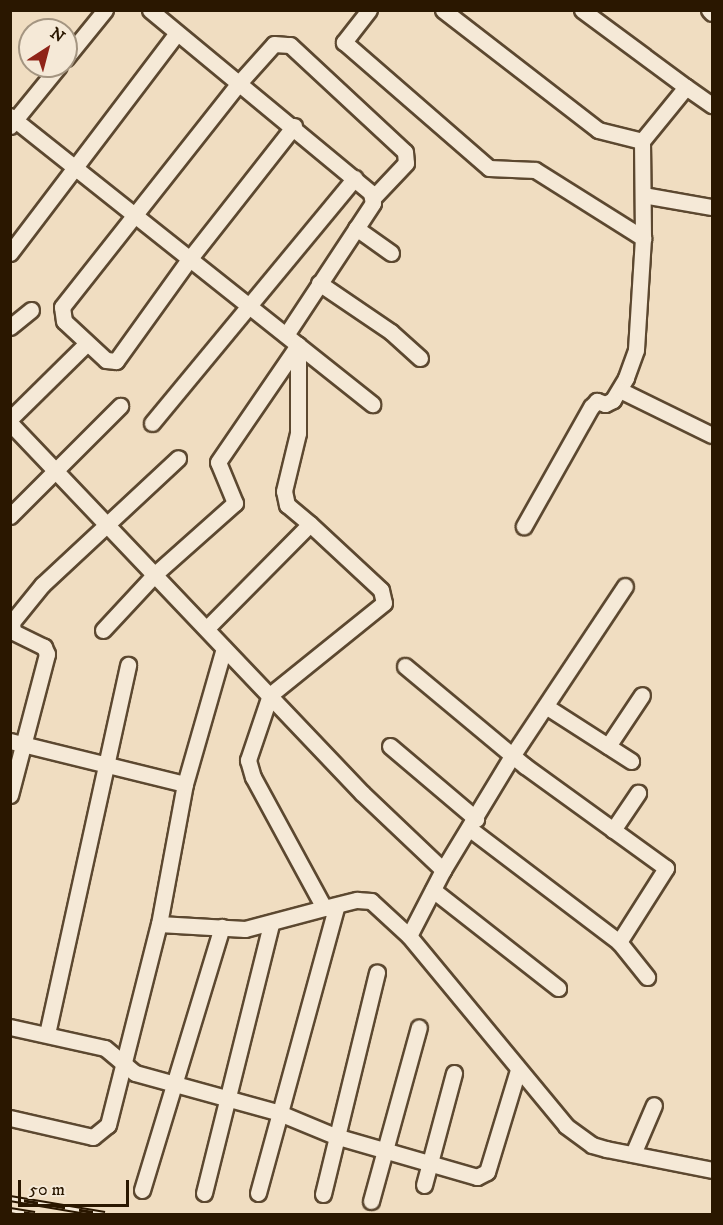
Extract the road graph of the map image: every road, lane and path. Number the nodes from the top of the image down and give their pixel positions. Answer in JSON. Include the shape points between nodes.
{"nodes":[{"id":1,"x":105,"y":10,"type":"edge"},
{"id":2,"x":150,"y":10,"type":"edge"},
{"id":3,"x":369,"y":10,"type":"edge"},
{"id":4,"x":443,"y":10,"type":"edge"},
{"id":5,"x":582,"y":10,"type":"edge"},
{"id":6,"x":177,"y":33,"type":"junction"},
{"id":7,"x":78,"y":43,"type":"edge"},
{"id":8,"x":49,"y":78,"type":"edge"},
{"id":9,"x":239,"y":83,"type":"junction"},
{"id":10,"x":686,"y":87,"type":"junction"},
{"id":11,"x":712,"y":105,"type":"edge"},
{"id":12,"x":12,"y":120,"type":"edge"},
{"id":13,"x":294,"y":126,"type":"junction"},
{"id":14,"x":642,"y":141,"type":"junction"},
{"id":15,"x":74,"y":166,"type":"junction"},
{"id":16,"x":355,"y":178,"type":"junction"},
{"id":17,"x":643,"y":195,"type":"junction"},
{"id":18,"x":373,"y":198,"type":"junction"},
{"id":19,"x":712,"y":207,"type":"edge"},
{"id":20,"x":135,"y":215,"type":"junction"},
{"id":21,"x":356,"y":228,"type":"junction"},
{"id":22,"x":644,"y":238,"type":"junction"},
{"id":23,"x":10,"y":253,"type":"edge"},
{"id":24,"x":391,"y":253,"type":"dead end"},
{"id":25,"x":190,"y":258,"type":"junction"},
{"id":26,"x":320,"y":283,"type":"junction"},
{"id":27,"x":249,"y":305,"type":"junction"},
{"id":28,"x":31,"y":310,"type":"dead end"},
{"id":29,"x":10,"y":327,"type":"edge"},
{"id":30,"x":286,"y":335,"type":"junction"},
{"id":31,"x":86,"y":344,"type":"junction"},
{"id":32,"x":298,"y":345,"type":"junction"},
{"id":33,"x":420,"y":358,"type":"dead end"},
{"id":34,"x":620,"y":390,"type":"junction"},
{"id":35,"x":372,"y":404,"type":"dead end"},
{"id":36,"x":120,"y":406,"type":"dead end"},
{"id":37,"x":10,"y":421,"type":"edge"},
{"id":38,"x":152,"y":423,"type":"dead end"},
{"id":39,"x":712,"y":435,"type":"edge"},
{"id":40,"x":178,"y":458,"type":"dead end"},
{"id":41,"x":55,"y":472,"type":"junction"},
{"id":42,"x":10,"y":516,"type":"edge"},
{"id":43,"x":110,"y":523,"type":"junction"},
{"id":44,"x":310,"y":524,"type":"junction"},
{"id":45,"x":524,"y":526,"type":"dead end"},
{"id":46,"x":155,"y":574,"type":"junction"},
{"id":47,"x":625,"y":586,"type":"dead end"},
{"id":48,"x":207,"y":628,"type":"junction"},
{"id":49,"x":103,"y":630,"type":"dead end"},
{"id":50,"x":224,"y":648,"type":"junction"},
{"id":51,"x":128,"y":665,"type":"dead end"},
{"id":52,"x":405,"y":666,"type":"dead end"},
{"id":53,"x":270,"y":695,"type":"junction"},
{"id":54,"x":642,"y":695,"type":"dead end"},
{"id":55,"x":548,"y":707,"type":"junction"},
{"id":56,"x":16,"y":742,"type":"edge"},
{"id":57,"x":390,"y":746,"type":"dead end"},
{"id":58,"x":608,"y":746,"type":"junction"},
{"id":59,"x":512,"y":756,"type":"junction"},
{"id":60,"x":631,"y":761,"type":"dead end"},
{"id":61,"x":103,"y":766,"type":"junction"},
{"id":62,"x":185,"y":784,"type":"junction"},
{"id":63,"x":638,"y":793,"type":"dead end"},
{"id":64,"x":10,"y":795,"type":"edge"},
{"id":65,"x":473,"y":824,"type":"junction"},
{"id":66,"x":613,"y":830,"type":"junction"},
{"id":67,"x":443,"y":870,"type":"junction"},
{"id":68,"x":433,"y":890,"type":"junction"},
{"id":69,"x":330,"y":907,"type":"junction"},
{"id":70,"x":159,"y":924,"type":"junction"},
{"id":71,"x":271,"y":925,"type":"junction"},
{"id":72,"x":222,"y":927,"type":"junction"},
{"id":73,"x":409,"y":936,"type":"junction"},
{"id":74,"x":619,"y":942,"type":"junction"},
{"id":75,"x":377,"y":973,"type":"dead end"},
{"id":76,"x":647,"y":977,"type":"dead end"},
{"id":77,"x":558,"y":988,"type":"dead end"},
{"id":78,"x":10,"y":1027,"type":"edge"},
{"id":79,"x":419,"y":1027,"type":"dead end"},
{"id":80,"x":47,"y":1034,"type":"junction"},
{"id":81,"x":123,"y":1067,"type":"junction"},
{"id":82,"x":519,"y":1070,"type":"junction"},
{"id":83,"x":454,"y":1073,"type":"dead end"},
{"id":84,"x":175,"y":1086,"type":"junction"},
{"id":85,"x":228,"y":1100,"type":"junction"},
{"id":86,"x":654,"y":1105,"type":"dead end"},
{"id":87,"x":277,"y":1112,"type":"junction"},
{"id":88,"x":10,"y":1119,"type":"edge"},
{"id":89,"x":335,"y":1136,"type":"junction"},
{"id":90,"x":385,"y":1148,"type":"junction"},
{"id":91,"x":633,"y":1154,"type":"junction"},
{"id":92,"x":431,"y":1163,"type":"junction"},
{"id":93,"x":712,"y":1170,"type":"edge"},
{"id":94,"x":424,"y":1185,"type":"dead end"},
{"id":95,"x":142,"y":1191,"type":"dead end"},
{"id":96,"x":204,"y":1193,"type":"dead end"},
{"id":97,"x":258,"y":1193,"type":"dead end"},
{"id":98,"x":323,"y":1194,"type":"dead end"},
{"id":99,"x":371,"y":1201,"type":"dead end"}],
"edges":[{"from":1,"to":7,"type":"street"},
{"from":2,"to":6,"type":"street"},
{"from":3,"to":22,"type":"street","via":[[344,42],[489,168],[535,170]]},
{"from":4,"to":14,"type":"street","via":[[598,130]]},
{"from":5,"to":10,"type":"street"},
{"from":6,"to":9,"type":"street"},
{"from":6,"to":15,"type":"street"},
{"from":8,"to":12,"type":"street"},
{"from":9,"to":13,"type":"street"},
{"from":9,"to":18,"type":"street","via":[[269,48],[279,43],[290,45],[405,152],[406,163]]},
{"from":9,"to":20,"type":"street"},
{"from":10,"to":11,"type":"street"},
{"from":10,"to":14,"type":"street"},
{"from":12,"to":15,"type":"street"},
{"from":13,"to":16,"type":"street"},
{"from":13,"to":25,"type":"street"},
{"from":14,"to":17,"type":"street"},
{"from":15,"to":20,"type":"street"},
{"from":15,"to":23,"type":"street"},
{"from":16,"to":18,"type":"street"},
{"from":16,"to":27,"type":"street"},
{"from":17,"to":19,"type":"street"},
{"from":17,"to":22,"type":"street"},
{"from":18,"to":21,"type":"street"},
{"from":20,"to":25,"type":"street"},
{"from":20,"to":31,"type":"street","via":[[60,312]]},
{"from":21,"to":24,"type":"street"},
{"from":21,"to":26,"type":"street"},
{"from":22,"to":34,"type":"street","via":[[636,350]]},
{"from":25,"to":27,"type":"street"},
{"from":25,"to":31,"type":"street","via":[[116,360],[109,363]]},
{"from":26,"to":30,"type":"street"},
{"from":26,"to":33,"type":"street","via":[[391,332]]},
{"from":27,"to":30,"type":"street"},
{"from":27,"to":38,"type":"street"},
{"from":28,"to":29,"type":"street"},
{"from":30,"to":32,"type":"street"},
{"from":31,"to":37,"type":"street"},
{"from":32,"to":35,"type":"street"},
{"from":32,"to":44,"type":"street","via":[[298,433],[284,491],[286,505]]},
{"from":32,"to":46,"type":"street","via":[[218,462],[235,502]]},
{"from":34,"to":39,"type":"street"},
{"from":34,"to":45,"type":"street","via":[[605,404],[597,401],[591,407]]},
{"from":36,"to":41,"type":"street"},
{"from":37,"to":41,"type":"street"},
{"from":40,"to":43,"type":"street"},
{"from":41,"to":42,"type":"street"},
{"from":41,"to":43,"type":"street"},
{"from":43,"to":46,"type":"street"},
{"from":43,"to":56,"type":"street","via":[[42,585],[12,622],[13,632],[44,647],[47,654]]},
{"from":44,"to":48,"type":"street"},
{"from":44,"to":53,"type":"street","via":[[381,591],[384,603]]},
{"from":46,"to":48,"type":"street"},
{"from":46,"to":49,"type":"street"},
{"from":47,"to":55,"type":"street"},
{"from":48,"to":50,"type":"street"},
{"from":50,"to":53,"type":"street"},
{"from":50,"to":62,"type":"street"},
{"from":51,"to":61,"type":"street"},
{"from":52,"to":59,"type":"street"},
{"from":53,"to":67,"type":"street","via":[[362,793]]},
{"from":53,"to":69,"type":"street","via":[[248,760],[253,777]]},
{"from":54,"to":58,"type":"street"},
{"from":55,"to":58,"type":"street"},
{"from":55,"to":59,"type":"street"},
{"from":56,"to":61,"type":"street"},
{"from":56,"to":64,"type":"street"},
{"from":57,"to":65,"type":"street"},
{"from":58,"to":60,"type":"street"},
{"from":59,"to":65,"type":"street"},
{"from":59,"to":66,"type":"street"},
{"from":61,"to":62,"type":"street"},
{"from":61,"to":80,"type":"street"},
{"from":62,"to":70,"type":"street"},
{"from":63,"to":66,"type":"street"},
{"from":65,"to":67,"type":"street"},
{"from":65,"to":74,"type":"street"},
{"from":66,"to":74,"type":"street","via":[[666,868]]},
{"from":67,"to":68,"type":"street"},
{"from":68,"to":73,"type":"street"},
{"from":68,"to":77,"type":"street"},
{"from":69,"to":71,"type":"street"},
{"from":69,"to":73,"type":"street","via":[[357,900],[371,901]]},
{"from":69,"to":87,"type":"street"},
{"from":70,"to":72,"type":"street"},
{"from":70,"to":81,"type":"street"},
{"from":71,"to":72,"type":"street"},
{"from":71,"to":85,"type":"street"},
{"from":72,"to":84,"type":"street"},
{"from":73,"to":82,"type":"street"},
{"from":74,"to":76,"type":"street"},
{"from":75,"to":89,"type":"street"},
{"from":78,"to":80,"type":"street"},
{"from":79,"to":90,"type":"street"},
{"from":80,"to":81,"type":"street","via":[[105,1048]]},
{"from":81,"to":84,"type":"street"},
{"from":81,"to":88,"type":"street","via":[[108,1125],[102,1133],[93,1137]]},
{"from":82,"to":91,"type":"street","via":[[578,1136],[592,1145]]},
{"from":82,"to":92,"type":"street","via":[[484,1176]]},
{"from":83,"to":92,"type":"street"},
{"from":84,"to":85,"type":"street"},
{"from":84,"to":95,"type":"street"},
{"from":85,"to":87,"type":"street"},
{"from":85,"to":96,"type":"street"},
{"from":86,"to":91,"type":"street"},
{"from":87,"to":89,"type":"street"},
{"from":87,"to":97,"type":"street"},
{"from":89,"to":90,"type":"street"},
{"from":89,"to":98,"type":"street"},
{"from":90,"to":92,"type":"street"},
{"from":90,"to":99,"type":"street"},
{"from":91,"to":93,"type":"street"},
{"from":92,"to":94,"type":"street"}]}
